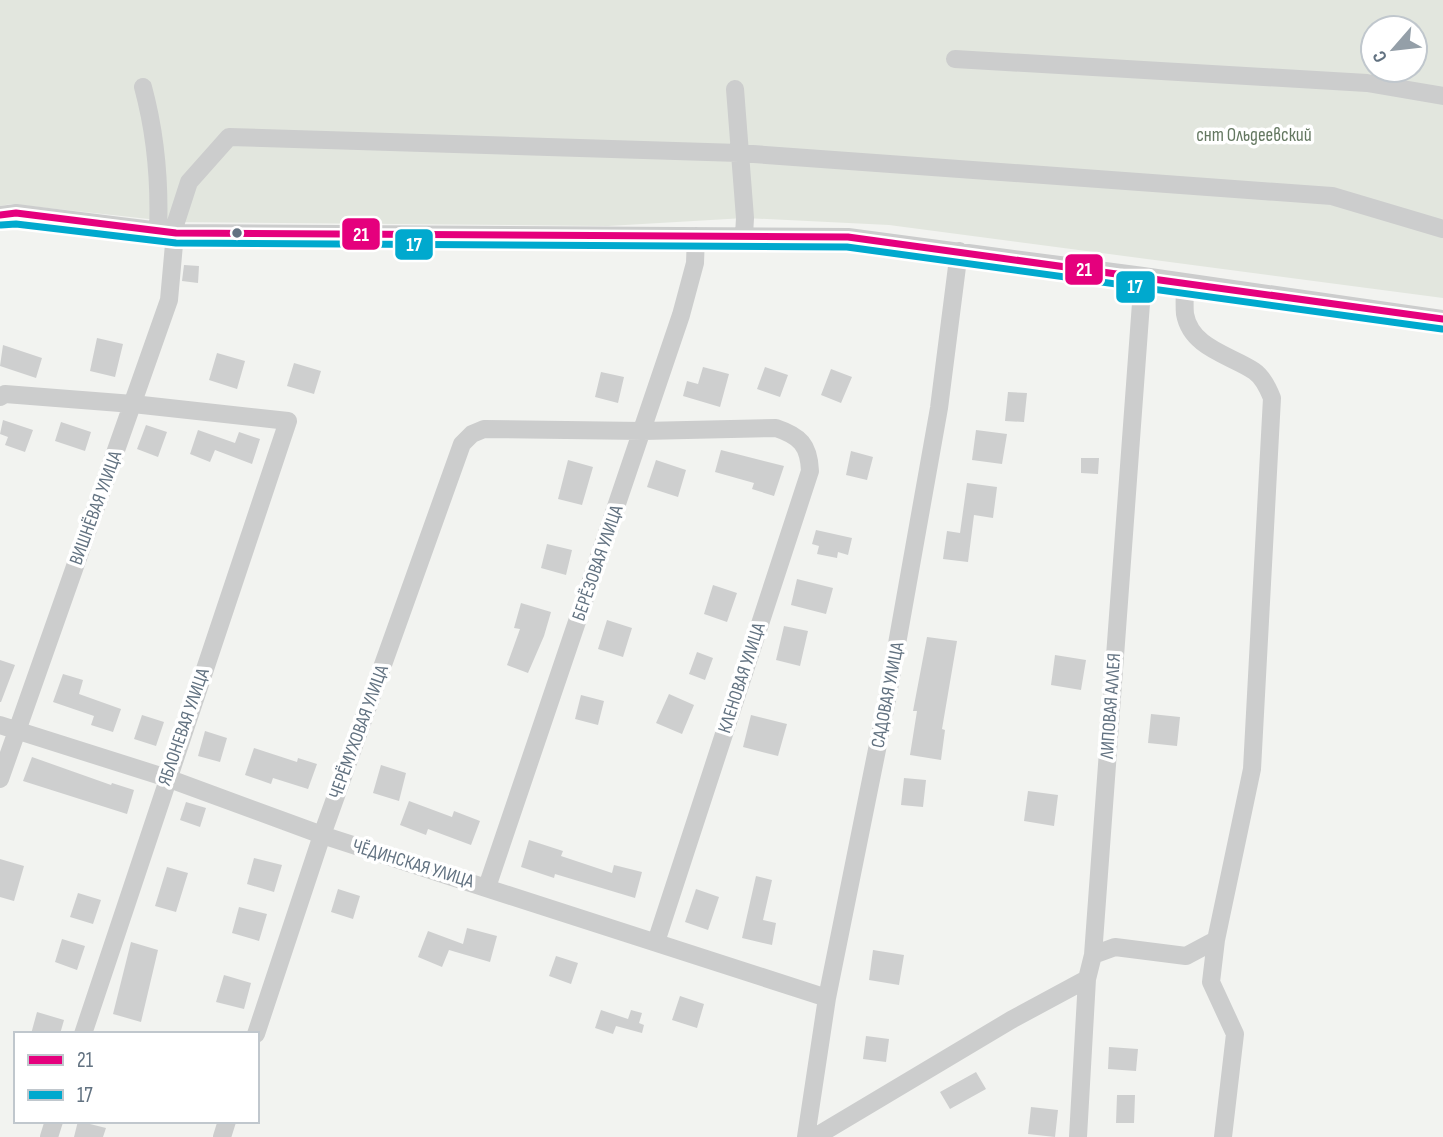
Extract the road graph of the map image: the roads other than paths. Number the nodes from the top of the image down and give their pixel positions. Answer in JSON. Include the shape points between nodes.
{"nodes":[{"id":1,"x":955,"y":59,"type":"dead end"},
{"id":2,"x":143,"y":87,"type":"dead end"},
{"id":3,"x":734,"y":89,"type":"dead end"},
{"id":4,"x":1443,"y":96,"type":"edge"},
{"id":5,"x":739,"y":153,"type":"junction"},
{"id":6,"x":0,"y":215,"type":"edge"},
{"id":7,"x":1443,"y":229,"type":"edge"},
{"id":8,"x":167,"y":232,"type":"junction"},
{"id":9,"x":744,"y":235,"type":"junction"},
{"id":10,"x":696,"y":236,"type":"junction"},
{"id":11,"x":959,"y":251,"type":"junction"},
{"id":12,"x":1143,"y":275,"type":"junction"},
{"id":13,"x":1185,"y":282,"type":"junction"},
{"id":14,"x":1443,"y":319,"type":"edge"},
{"id":15,"x":0,"y":397,"type":"edge"},
{"id":16,"x":133,"y":404,"type":"junction"},
{"id":17,"x":643,"y":431,"type":"junction"},
{"id":18,"x":8,"y":728,"type":"edge"},
{"id":19,"x":167,"y":778,"type":"junction"},
{"id":20,"x":0,"y":779,"type":"edge"},
{"id":21,"x":322,"y":835,"type":"junction"},
{"id":22,"x":487,"y":887,"type":"junction"},
{"id":23,"x":1216,"y":940,"type":"junction"},
{"id":24,"x":656,"y":942,"type":"junction"},
{"id":25,"x":1093,"y":955,"type":"junction"},
{"id":26,"x":1087,"y":979,"type":"junction"},
{"id":27,"x":827,"y":998,"type":"junction"},
{"id":28,"x":84,"y":1032,"type":"edge"},
{"id":29,"x":257,"y":1032,"type":"edge"},
{"id":30,"x":806,"y":1137,"type":"edge"},
{"id":31,"x":815,"y":1137,"type":"edge"},
{"id":32,"x":1079,"y":1137,"type":"edge"},
{"id":33,"x":1223,"y":1137,"type":"edge"}],
"edges":[{"from":1,"to":4,"type":"street","via":[[1367,83]]},
{"from":2,"to":8,"type":"street"},
{"from":3,"to":5,"type":"street"},
{"from":5,"to":7,"type":"street","via":[[1332,196]]},
{"from":5,"to":8,"type":"street","via":[[229,137],[189,182],[176,222]]},
{"from":5,"to":9,"type":"street"},
{"from":6,"to":8,"type":"street","via":[[16,213]]},
{"from":8,"to":10,"type":"street"},
{"from":8,"to":16,"type":"street","name":"ВИШНЁВАЯ УЛИЦА","via":[[169,300]]},
{"from":9,"to":10,"type":"street"},
{"from":9,"to":11,"type":"street","via":[[848,237]]},
{"from":10,"to":17,"type":"street","name":"БЕРЁЗОВАЯ УЛИЦА","via":[[688,289]]},
{"from":11,"to":12,"type":"street"},
{"from":11,"to":27,"type":"street","name":"САДОВАЯ УЛИЦА","via":[[939,408]]},
{"from":12,"to":13,"type":"street"},
{"from":12,"to":25,"type":"street","name":"ЛИПОВАЯ АЛЛЕЯ"},
{"from":13,"to":14,"type":"street"},
{"from":13,"to":23,"type":"street","via":[[1185,315],[1191,329],[1211,350],[1256,372],[1272,398],[1252,769]]},
{"from":15,"to":16,"type":"street"},
{"from":16,"to":18,"type":"street","name":"ВИШНЁВАЯ УЛИЦА"},
{"from":16,"to":19,"type":"street","name":"ЯБЛОНЕВАЯ УЛИЦА","via":[[288,421]]},
{"from":17,"to":21,"type":"street","name":"ЧЕРЁМУХОВАЯ УЛИЦА","via":[[484,429],[462,444]]},
{"from":17,"to":22,"type":"street","name":"БЕРЁЗОВАЯ УЛИЦА"},
{"from":17,"to":24,"type":"street","name":"КЛЕНОВАЯ УЛИЦА","via":[[776,428],[793,434],[810,457],[810,471]]},
{"from":18,"to":19,"type":"street","name":"ЧЁДИНСКАЯ УЛИЦА"},
{"from":18,"to":20,"type":"street","name":"ВИШНЁВАЯ УЛИЦА"},
{"from":19,"to":21,"type":"street","name":"ЧЁДИНСКАЯ УЛИЦА"},
{"from":19,"to":28,"type":"street","name":"ЯБЛОНЕВАЯ УЛИЦА"},
{"from":21,"to":22,"type":"street","name":"ЧЁДИНСКАЯ УЛИЦА"},
{"from":21,"to":29,"type":"street","name":"ЧЕРЁМУХОВАЯ УЛИЦА"},
{"from":22,"to":24,"type":"street","name":"ЧЁДИНСКАЯ УЛИЦА"},
{"from":23,"to":25,"type":"street","via":[[1186,956],[1115,947]]},
{"from":23,"to":33,"type":"street","via":[[1211,982],[1235,1034]]},
{"from":24,"to":27,"type":"street","name":"ЧЁДИНСКАЯ УЛИЦА"},
{"from":25,"to":26,"type":"street","name":"ЛИПОВАЯ АЛЛЕЯ"},
{"from":26,"to":31,"type":"street"},
{"from":26,"to":32,"type":"street","name":"ЛИПОВАЯ АЛЛЕЯ"},
{"from":27,"to":30,"type":"street","name":"САДОВАЯ УЛИЦА"}]}
